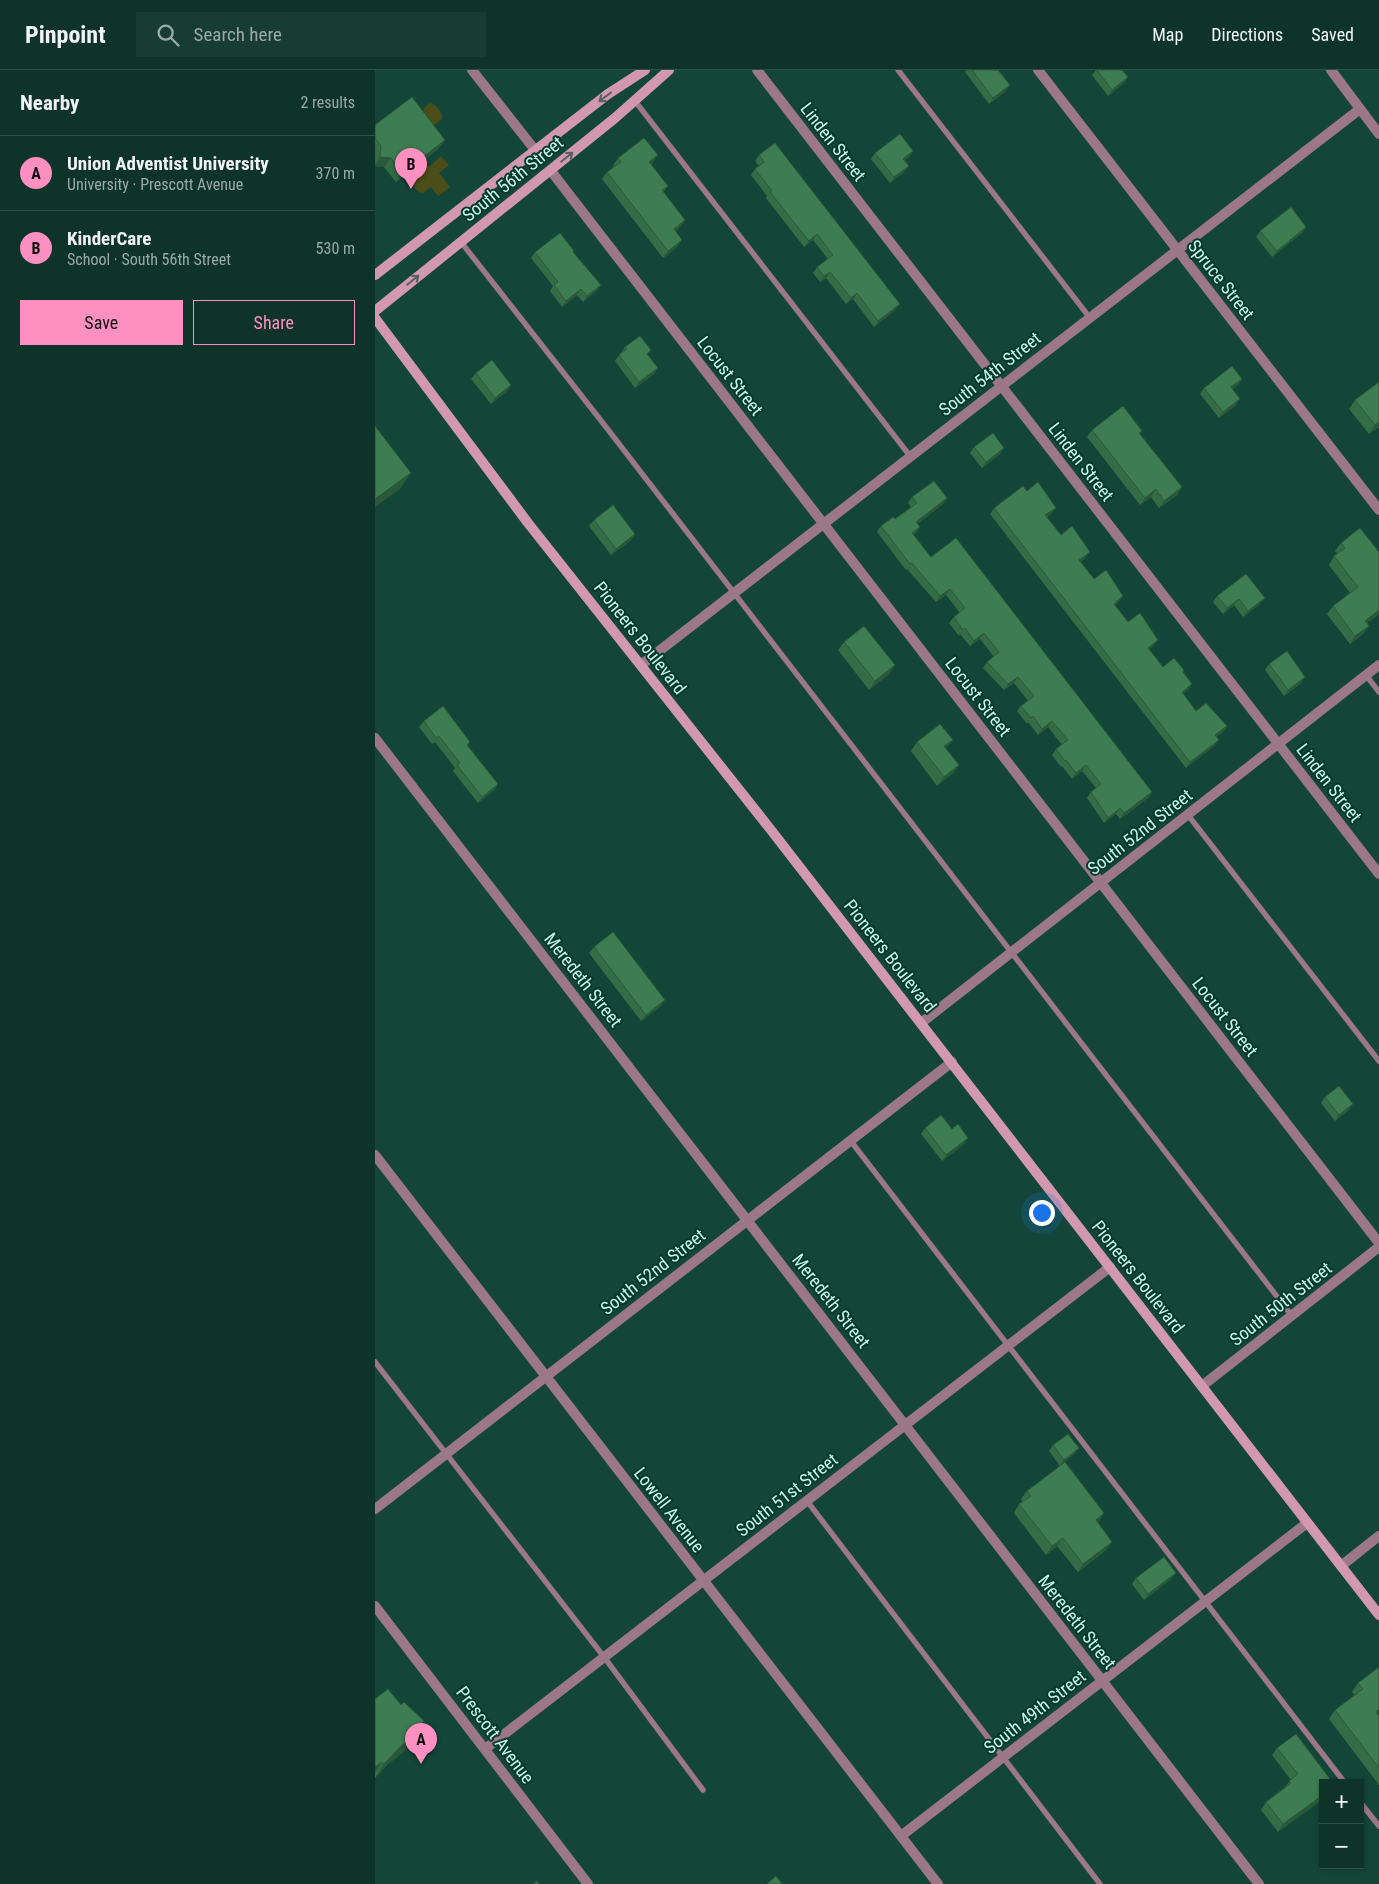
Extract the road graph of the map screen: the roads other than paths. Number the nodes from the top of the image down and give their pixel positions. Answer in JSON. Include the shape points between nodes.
{"nodes":[{"id":1,"x":472,"y":70,"type":"edge"},
{"id":2,"x":645,"y":70,"type":"edge"},
{"id":3,"x":669,"y":70,"type":"edge"},
{"id":4,"x":757,"y":70,"type":"edge"},
{"id":5,"x":898,"y":70,"type":"edge"},
{"id":6,"x":1038,"y":70,"type":"edge"},
{"id":7,"x":1331,"y":70,"type":"edge"},
{"id":8,"x":635,"y":102,"type":"junction"},
{"id":9,"x":1360,"y":109,"type":"junction"},
{"id":10,"x":1379,"y":134,"type":"edge"},
{"id":11,"x":535,"y":150,"type":"junction"},
{"id":12,"x":551,"y":171,"type":"junction"},
{"id":13,"x":461,"y":242,"type":"junction"},
{"id":14,"x":1177,"y":250,"type":"junction"},
{"id":15,"x":375,"y":275,"type":"edge"},
{"id":16,"x":375,"y":311,"type":"edge"},
{"id":17,"x":375,"y":318,"type":"edge"},
{"id":18,"x":1089,"y":318,"type":"junction"},
{"id":19,"x":1002,"y":386,"type":"junction"},
{"id":20,"x":910,"y":456,"type":"junction"},
{"id":21,"x":1379,"y":510,"type":"edge"},
{"id":22,"x":823,"y":524,"type":"junction"},
{"id":23,"x":734,"y":593,"type":"junction"},
{"id":24,"x":641,"y":665,"type":"junction"},
{"id":25,"x":1379,"y":665,"type":"edge"},
{"id":26,"x":1366,"y":675,"type":"junction"},
{"id":27,"x":1379,"y":692,"type":"edge"},
{"id":28,"x":375,"y":738,"type":"edge"},
{"id":29,"x":1279,"y":744,"type":"junction"},
{"id":30,"x":1188,"y":815,"type":"junction"},
{"id":31,"x":1379,"y":874,"type":"edge"},
{"id":32,"x":1101,"y":883,"type":"junction"},
{"id":33,"x":1013,"y":953,"type":"junction"},
{"id":34,"x":921,"y":1023,"type":"junction"},
{"id":35,"x":1379,"y":1060,"type":"edge"},
{"id":36,"x":952,"y":1062,"type":"junction"},
{"id":37,"x":850,"y":1140,"type":"junction"},
{"id":38,"x":375,"y":1155,"type":"edge"},
{"id":39,"x":747,"y":1220,"type":"junction"},
{"id":40,"x":1379,"y":1245,"type":"edge"},
{"id":41,"x":1110,"y":1267,"type":"junction"},
{"id":42,"x":1292,"y":1316,"type":"junction"},
{"id":43,"x":1008,"y":1346,"type":"junction"},
{"id":44,"x":375,"y":1362,"type":"edge"},
{"id":45,"x":545,"y":1376,"type":"junction"},
{"id":46,"x":1202,"y":1386,"type":"junction"},
{"id":47,"x":905,"y":1425,"type":"junction"},
{"id":48,"x":446,"y":1454,"type":"junction"},
{"id":49,"x":807,"y":1501,"type":"junction"},
{"id":50,"x":375,"y":1509,"type":"edge"},
{"id":51,"x":1307,"y":1523,"type":"junction"},
{"id":52,"x":1379,"y":1536,"type":"edge"},
{"id":53,"x":1341,"y":1566,"type":"junction"},
{"id":54,"x":703,"y":1581,"type":"junction"},
{"id":55,"x":1205,"y":1602,"type":"junction"},
{"id":56,"x":375,"y":1606,"type":"edge"},
{"id":57,"x":1379,"y":1615,"type":"edge"},
{"id":58,"x":604,"y":1657,"type":"junction"},
{"id":59,"x":1103,"y":1681,"type":"junction"},
{"id":60,"x":485,"y":1749,"type":"junction"},
{"id":61,"x":1003,"y":1757,"type":"junction"},
{"id":62,"x":1342,"y":1779,"type":"edge"},
{"id":63,"x":703,"y":1790,"type":"dead end"},
{"id":64,"x":1364,"y":1807,"type":"edge"},
{"id":65,"x":1379,"y":1826,"type":"edge"},
{"id":66,"x":901,"y":1836,"type":"junction"},
{"id":67,"x":588,"y":1884,"type":"edge"},
{"id":68,"x":938,"y":1884,"type":"edge"},
{"id":69,"x":1101,"y":1884,"type":"edge"},
{"id":70,"x":1259,"y":1884,"type":"edge"}],
"edges":[{"from":1,"to":11,"type":"street"},
{"from":2,"to":11,"type":"main road","name":"South 56th Street","one_way":true},
{"from":3,"to":8,"type":"main road","name":"South 56th Street"},
{"from":4,"to":19,"type":"street","name":"Linden Street"},
{"from":5,"to":18,"type":"lane"},
{"from":6,"to":14,"type":"street","name":"Spruce Street"},
{"from":7,"to":9,"type":"street"},
{"from":12,"to":8,"type":"main road","name":"South 56th Street","one_way":true},
{"from":8,"to":20,"type":"lane"},
{"from":9,"to":10,"type":"street"},
{"from":9,"to":14,"type":"street","name":"South 54th Street"},
{"from":11,"to":15,"type":"main road","name":"South 56th Street"},
{"from":12,"to":13,"type":"main road","name":"South 56th Street"},
{"from":12,"to":22,"type":"street","name":"Locust Street"},
{"from":16,"to":13,"type":"main road","name":"South 56th Street","one_way":true},
{"from":13,"to":23,"type":"lane"},
{"from":14,"to":18,"type":"street","name":"South 54th Street"},
{"from":14,"to":21,"type":"street","name":"Spruce Street"},
{"from":17,"to":24,"type":"main road","name":"Pioneers Boulevard","via":[[517,508]]},
{"from":18,"to":19,"type":"street","name":"South 54th Street"},
{"from":19,"to":20,"type":"street","name":"South 54th Street"},
{"from":19,"to":29,"type":"street","name":"Linden Street"},
{"from":20,"to":22,"type":"street","name":"South 54th Street"},
{"from":22,"to":23,"type":"street","name":"South 54th Street"},
{"from":22,"to":32,"type":"street","name":"Locust Street"},
{"from":23,"to":24,"type":"street","name":"South 54th Street"},
{"from":23,"to":33,"type":"lane"},
{"from":24,"to":34,"type":"main road","name":"Pioneers Boulevard"},
{"from":25,"to":26,"type":"street","name":"South 52nd Street"},
{"from":26,"to":27,"type":"lane"},
{"from":26,"to":29,"type":"street","name":"South 52nd Street"},
{"from":28,"to":39,"type":"street","name":"Meredeth Street"},
{"from":29,"to":30,"type":"street","name":"South 52nd Street"},
{"from":29,"to":31,"type":"street","name":"Linden Street"},
{"from":30,"to":32,"type":"street","name":"South 52nd Street"},
{"from":30,"to":35,"type":"lane"},
{"from":32,"to":33,"type":"street","name":"South 52nd Street"},
{"from":32,"to":40,"type":"street","name":"Locust Street"},
{"from":33,"to":34,"type":"street","name":"South 52nd Street"},
{"from":33,"to":42,"type":"lane"},
{"from":34,"to":36,"type":"main road","name":"Pioneers Boulevard"},
{"from":36,"to":37,"type":"street","name":"South 52nd Street"},
{"from":36,"to":41,"type":"main road","name":"Pioneers Boulevard"},
{"from":37,"to":39,"type":"street","name":"South 52nd Street"},
{"from":37,"to":43,"type":"lane"},
{"from":38,"to":45,"type":"street","name":"Lowell Avenue"},
{"from":39,"to":45,"type":"street","name":"South 52nd Street"},
{"from":39,"to":47,"type":"street","name":"Meredeth Street"},
{"from":40,"to":42,"type":"street","name":"South 50th Street"},
{"from":41,"to":43,"type":"street","name":"South 51st Street"},
{"from":41,"to":46,"type":"main road","name":"Pioneers Boulevard"},
{"from":42,"to":46,"type":"street","name":"South 50th Street"},
{"from":43,"to":47,"type":"street","name":"South 51st Street"},
{"from":43,"to":55,"type":"lane"},
{"from":44,"to":48,"type":"lane"},
{"from":45,"to":48,"type":"street","name":"South 52nd Street"},
{"from":45,"to":54,"type":"street","name":"Lowell Avenue"},
{"from":46,"to":51,"type":"main road","name":"Pioneers Boulevard"},
{"from":47,"to":49,"type":"street","name":"South 51st Street"},
{"from":47,"to":59,"type":"street","name":"Meredeth Street"},
{"from":48,"to":50,"type":"street","name":"South 52nd Street"},
{"from":48,"to":58,"type":"lane"},
{"from":49,"to":54,"type":"street","name":"South 51st Street"},
{"from":49,"to":61,"type":"lane"},
{"from":51,"to":53,"type":"main road","name":"Pioneers Boulevard"},
{"from":51,"to":55,"type":"street","name":"South 49th Street"},
{"from":52,"to":53,"type":"street"},
{"from":53,"to":57,"type":"main road","name":"Pioneers Boulevard"},
{"from":54,"to":58,"type":"street","name":"South 51st Street"},
{"from":54,"to":66,"type":"street","name":"Lowell Avenue"},
{"from":55,"to":59,"type":"street","name":"South 49th Street"},
{"from":55,"to":62,"type":"lane"},
{"from":56,"to":60,"type":"street","name":"Prescott Avenue"},
{"from":58,"to":60,"type":"street","name":"South 51st Street"},
{"from":58,"to":63,"type":"lane"},
{"from":59,"to":61,"type":"street","name":"South 49th Street"},
{"from":59,"to":70,"type":"street","name":"Meredeth Street"},
{"from":60,"to":67,"type":"street","name":"Prescott Avenue"},
{"from":61,"to":66,"type":"street","name":"South 49th Street"},
{"from":61,"to":69,"type":"lane"},
{"from":64,"to":65,"type":"lane"},
{"from":66,"to":68,"type":"street","name":"Lowell Avenue"}]}
